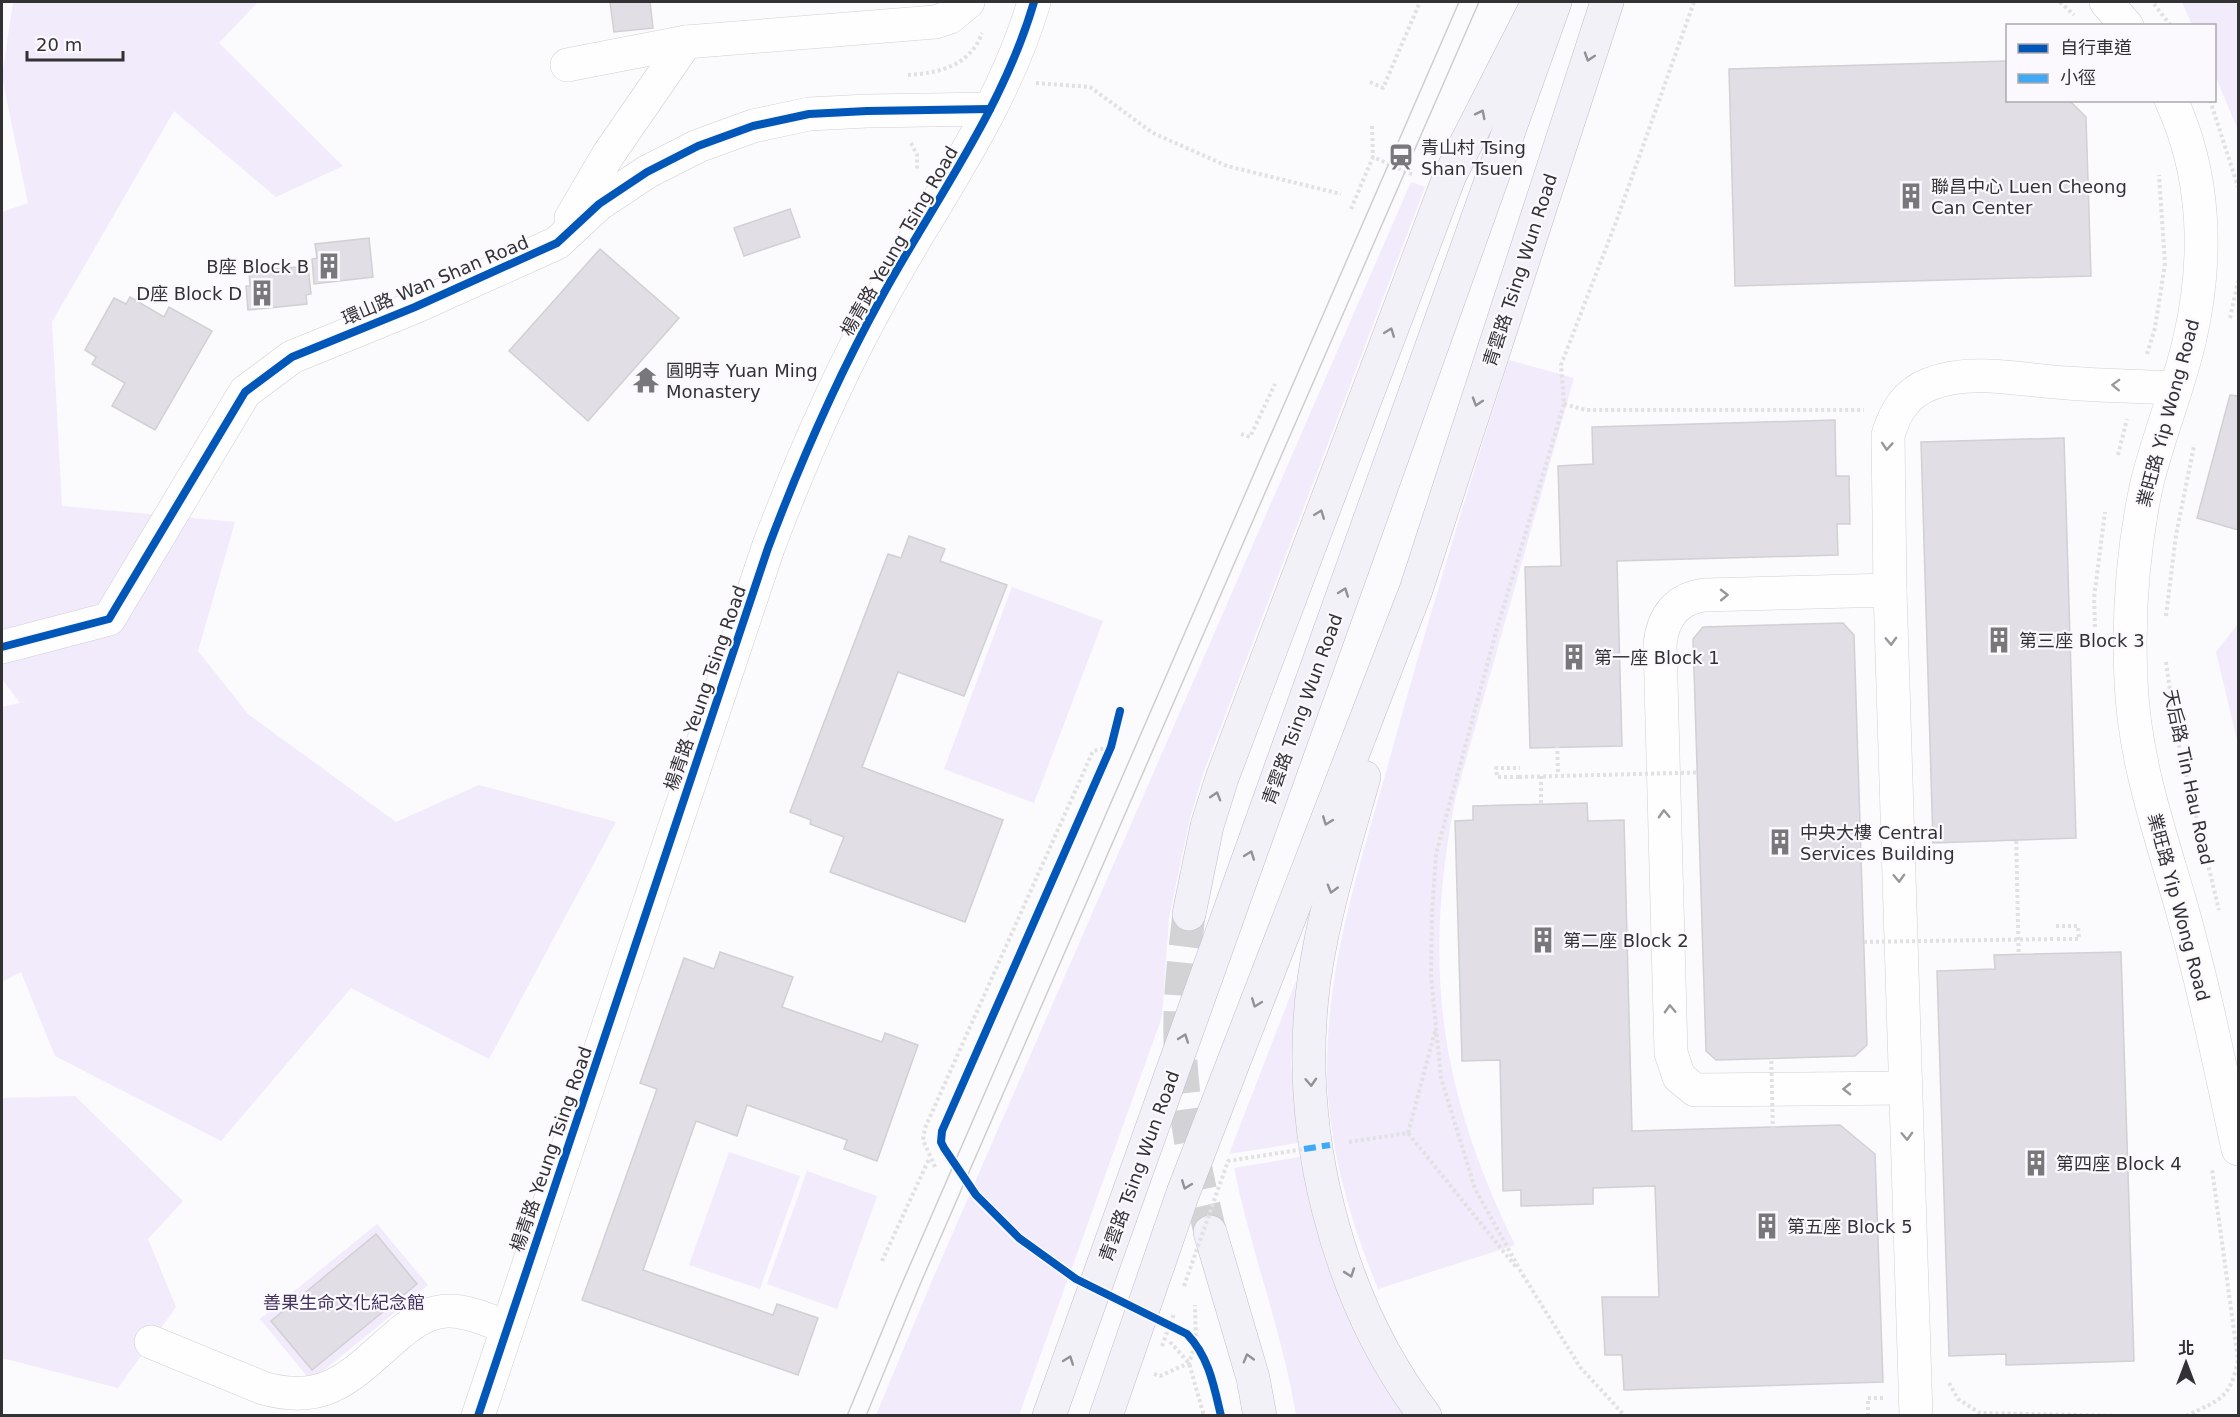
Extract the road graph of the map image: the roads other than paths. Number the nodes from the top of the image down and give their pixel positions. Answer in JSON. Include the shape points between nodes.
{"nodes":[{"id":1,"x":968,"y":2,"type":"edge"},
{"id":2,"x":1034,"y":2,"type":"edge"},
{"id":3,"x":1538,"y":2,"type":"edge"},
{"id":4,"x":1556,"y":2,"type":"edge"},
{"id":5,"x":1607,"y":2,"type":"edge"},
{"id":6,"x":2106,"y":2,"type":"edge"},
{"id":7,"x":2125,"y":24,"type":"edge"},
{"id":8,"x":686,"y":42,"type":"junction"},
{"id":9,"x":567,"y":65,"type":"dead end"},
{"id":10,"x":2172,"y":102,"type":"edge"},
{"id":11,"x":990,"y":110,"type":"junction"},
{"id":12,"x":557,"y":243,"type":"junction"},
{"id":13,"x":2174,"y":388,"type":"junction"},
{"id":14,"x":1416,"y":590,"type":"junction"},
{"id":15,"x":1890,"y":590,"type":"junction"},
{"id":16,"x":2,"y":647,"type":"edge"},
{"id":17,"x":1189,"y":914,"type":"tunnel mouth"},
{"id":18,"x":1905,"y":1088,"type":"junction"},
{"id":19,"x":2238,"y":1149,"type":"edge"},
{"id":20,"x":1210,"y":1232,"type":"tunnel mouth"},
{"id":21,"x":507,"y":1327,"type":"junction"},
{"id":22,"x":151,"y":1342,"type":"dead end"},
{"id":23,"x":477,"y":1416,"type":"edge"},
{"id":24,"x":1049,"y":1416,"type":"edge"},
{"id":25,"x":1106,"y":1416,"type":"edge"},
{"id":26,"x":1260,"y":1416,"type":"edge"},
{"id":27,"x":1425,"y":1416,"type":"edge"},
{"id":28,"x":1916,"y":1416,"type":"edge"}],
"edges":[{"from":1,"to":8,"type":"street","via":[[950,17],[935,22]]},
{"from":2,"to":11,"type":"street","name":"楊青路 Yeung Tsing Road","via":[[1020,47]]},
{"from":17,"to":3,"type":"main road","one_way":true,"via":[[1207,826],[1222,778],[1399,307],[1450,175]]},
{"from":24,"to":4,"type":"main road","name":"青雲路 Tsing Wun Road","one_way":true},
{"from":5,"to":14,"type":"main road","name":"青雲路 Tsing Wun Road","one_way":true},
{"from":6,"to":7,"type":"street"},
{"from":8,"to":9,"type":"street"},
{"from":8,"to":12,"type":"street","via":[[608,155]]},
{"from":10,"to":13,"type":"street","name":"業旺路 Yip Wong Road","via":[[2196,178],[2202,259],[2190,339]]},
{"from":11,"to":12,"type":"street","name":"環山路 Wan Shan Road","via":[[809,114],[753,126],[698,146],[647,172],[599,204]]},
{"from":11,"to":21,"type":"street","name":"楊青路 Yeung Tsing Road","via":[[880,299],[792,484]]},
{"from":12,"to":16,"type":"street","name":"環山路 Wan Shan Road","via":[[292,357],[244,392],[109,619]]},
{"from":13,"to":15,"type":"street","one_way":true,"via":[[2008,377],[1956,378],[1920,389],[1897,410],[1888,435]]},
{"from":13,"to":19,"type":"street","name":"業旺路 Yip Wong Road","via":[[2151,467],[2138,534],[2130,636],[2131,684],[2145,779],[2201,981]]},
{"from":14,"to":25,"type":"main road","name":"青雲路 Tsing Wun Road","one_way":true,"via":[[1183,1193]]},
{"from":14,"to":27,"type":"main road","one_way":true,"via":[[1327,908],[1314,982],[1310,1050],[1322,1177],[1342,1252],[1376,1339]]},
{"from":15,"to":18,"type":"street","one_way":true},
{"from":18,"to":15,"type":"street","one_way":true,"via":[[1695,1090],[1686,1085],[1674,1067],[1671,1041],[1660,644],[1665,620],[1681,602],[1704,595]]},
{"from":18,"to":28,"type":"street","one_way":true},
{"from":26,"to":20,"type":"main road","one_way":true,"via":[[1253,1378]]},
{"from":21,"to":22,"type":"street","via":[[465,1312],[431,1314],[416,1321],[341,1382],[303,1395],[263,1388]]},
{"from":21,"to":23,"type":"street","name":"楊青路 Yeung Tsing Road"}]}
